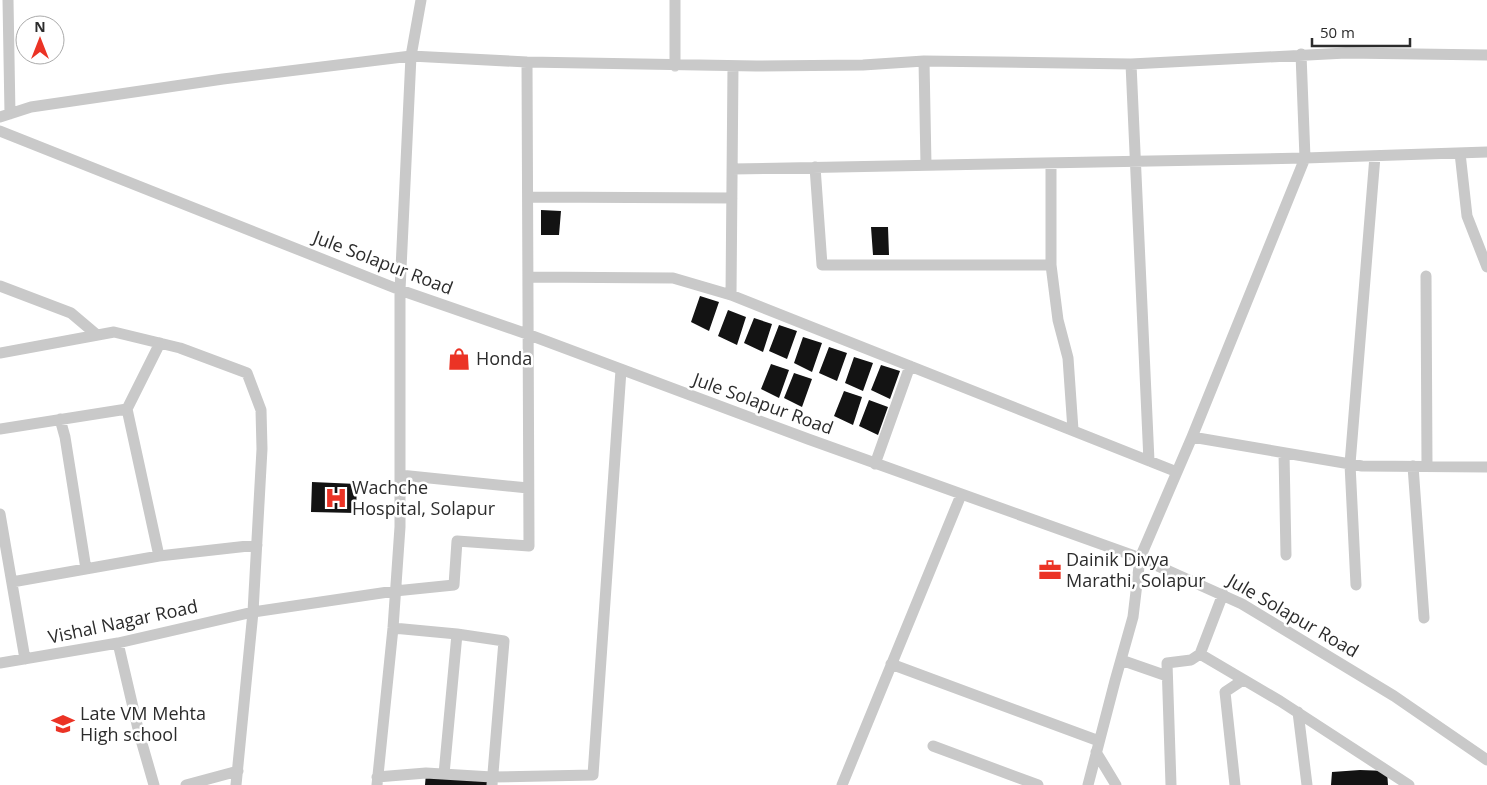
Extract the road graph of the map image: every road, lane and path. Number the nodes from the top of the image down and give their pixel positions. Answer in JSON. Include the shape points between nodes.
{"nodes":[{"id":1,"x":8,"y":0,"type":"edge"},
{"id":2,"x":421,"y":0,"type":"edge"},
{"id":3,"x":675,"y":0,"type":"edge"},
{"id":4,"x":1301,"y":54,"type":"junction"},
{"id":5,"x":1487,"y":55,"type":"edge"},
{"id":6,"x":411,"y":56,"type":"junction"},
{"id":7,"x":924,"y":61,"type":"junction"},
{"id":8,"x":528,"y":62,"type":"junction"},
{"id":9,"x":1131,"y":64,"type":"junction"},
{"id":10,"x":675,"y":66,"type":"junction"},
{"id":11,"x":733,"y":66,"type":"junction"},
{"id":12,"x":5,"y":116,"type":"edge"},
{"id":13,"x":0,"y":131,"type":"edge"},
{"id":14,"x":1487,"y":152,"type":"edge"},
{"id":15,"x":1460,"y":153,"type":"junction"},
{"id":16,"x":1375,"y":156,"type":"junction"},
{"id":17,"x":1306,"y":158,"type":"junction"},
{"id":18,"x":1135,"y":161,"type":"junction"},
{"id":19,"x":1051,"y":163,"type":"junction"},
{"id":20,"x":926,"y":165,"type":"junction"},
{"id":21,"x":815,"y":167,"type":"junction"},
{"id":22,"x":732,"y":169,"type":"junction"},
{"id":23,"x":529,"y":197,"type":"junction"},
{"id":24,"x":732,"y":198,"type":"junction"},
{"id":25,"x":1051,"y":265,"type":"junction"},
{"id":26,"x":1487,"y":267,"type":"edge"},
{"id":27,"x":1426,"y":276,"type":"dead end"},
{"id":28,"x":528,"y":277,"type":"junction"},
{"id":29,"x":0,"y":286,"type":"edge"},
{"id":30,"x":400,"y":290,"type":"junction"},
{"id":31,"x":731,"y":296,"type":"junction"},
{"id":32,"x":528,"y":334,"type":"junction"},
{"id":33,"x":97,"y":335,"type":"junction"},
{"id":34,"x":160,"y":344,"type":"junction"},
{"id":35,"x":0,"y":353,"type":"edge"},
{"id":36,"x":910,"y":366,"type":"junction"},
{"id":37,"x":621,"y":370,"type":"junction"},
{"id":38,"x":127,"y":409,"type":"junction"},
{"id":39,"x":60,"y":419,"type":"junction"},
{"id":40,"x":0,"y":429,"type":"edge"},
{"id":41,"x":1073,"y":430,"type":"junction"},
{"id":42,"x":1192,"y":437,"type":"junction"},
{"id":43,"x":1284,"y":452,"type":"junction"},
{"id":44,"x":1149,"y":460,"type":"junction"},
{"id":45,"x":875,"y":464,"type":"junction"},
{"id":46,"x":1350,"y":464,"type":"junction"},
{"id":47,"x":1412,"y":466,"type":"junction"},
{"id":48,"x":1427,"y":466,"type":"junction"},
{"id":49,"x":1487,"y":467,"type":"edge"},
{"id":50,"x":1177,"y":472,"type":"junction"},
{"id":51,"x":400,"y":475,"type":"junction"},
{"id":52,"x":528,"y":488,"type":"junction"},
{"id":53,"x":961,"y":495,"type":"junction"},
{"id":54,"x":0,"y":514,"type":"edge"},
{"id":55,"x":257,"y":546,"type":"junction"},
{"id":56,"x":1286,"y":555,"type":"dead end"},
{"id":57,"x":159,"y":556,"type":"junction"},
{"id":58,"x":1140,"y":558,"type":"junction"},
{"id":59,"x":86,"y":569,"type":"junction"},
{"id":60,"x":12,"y":582,"type":"junction"},
{"id":61,"x":1356,"y":585,"type":"dead end"},
{"id":62,"x":395,"y":591,"type":"junction"},
{"id":63,"x":1223,"y":594,"type":"junction"},
{"id":64,"x":253,"y":612,"type":"junction"},
{"id":65,"x":1424,"y":618,"type":"dead end"},
{"id":66,"x":393,"y":628,"type":"junction"},
{"id":67,"x":457,"y":634,"type":"junction"},
{"id":68,"x":118,"y":643,"type":"junction"},
{"id":69,"x":1200,"y":654,"type":"junction"},
{"id":70,"x":25,"y":659,"type":"junction"},
{"id":71,"x":1121,"y":660,"type":"junction"},
{"id":72,"x":0,"y":663,"type":"edge"},
{"id":73,"x":891,"y":664,"type":"junction"},
{"id":74,"x":1167,"y":676,"type":"junction"},
{"id":75,"x":1244,"y":680,"type":"junction"},
{"id":76,"x":1298,"y":712,"type":"junction"},
{"id":77,"x":933,"y":746,"type":"dead end"},
{"id":78,"x":1098,"y":746,"type":"junction"},
{"id":79,"x":1487,"y":760,"type":"edge"},
{"id":80,"x":238,"y":771,"type":"junction"},
{"id":81,"x":444,"y":774,"type":"junction"},
{"id":82,"x":377,"y":781,"type":"edge"},
{"id":83,"x":492,"y":781,"type":"edge"},
{"id":84,"x":154,"y":785,"type":"edge"},
{"id":85,"x":186,"y":785,"type":"edge"},
{"id":86,"x":236,"y":785,"type":"edge"},
{"id":87,"x":842,"y":785,"type":"edge"},
{"id":88,"x":1038,"y":785,"type":"edge"},
{"id":89,"x":1088,"y":785,"type":"edge"},
{"id":90,"x":1116,"y":785,"type":"edge"},
{"id":91,"x":1171,"y":785,"type":"edge"},
{"id":92,"x":1236,"y":785,"type":"edge"},
{"id":93,"x":1307,"y":785,"type":"edge"},
{"id":94,"x":1409,"y":785,"type":"edge"}],
"edges":[{"from":1,"to":12,"type":"street"},
{"from":2,"to":6,"type":"street"},
{"from":3,"to":10,"type":"street"},
{"from":4,"to":5,"type":"street"},
{"from":4,"to":9,"type":"street"},
{"from":4,"to":17,"type":"street"},
{"from":6,"to":8,"type":"street"},
{"from":6,"to":12,"type":"street","via":[[31,107]]},
{"from":6,"to":30,"type":"street"},
{"from":7,"to":9,"type":"street"},
{"from":7,"to":11,"type":"street","via":[[863,66]]},
{"from":7,"to":20,"type":"street"},
{"from":8,"to":10,"type":"street"},
{"from":8,"to":23,"type":"street"},
{"from":9,"to":18,"type":"street"},
{"from":10,"to":11,"type":"street"},
{"from":11,"to":22,"type":"street"},
{"from":13,"to":30,"type":"street","name":"Jule Solapur Road"},
{"from":14,"to":15,"type":"street"},
{"from":15,"to":16,"type":"street"},
{"from":15,"to":26,"type":"street","via":[[1467,216]]},
{"from":16,"to":17,"type":"street"},
{"from":16,"to":46,"type":"street"},
{"from":17,"to":18,"type":"street"},
{"from":17,"to":42,"type":"street"},
{"from":18,"to":19,"type":"street"},
{"from":18,"to":44,"type":"street"},
{"from":19,"to":20,"type":"street"},
{"from":19,"to":25,"type":"street"},
{"from":20,"to":21,"type":"street"},
{"from":21,"to":22,"type":"street"},
{"from":21,"to":25,"type":"street","via":[[822,265]]},
{"from":22,"to":24,"type":"street"},
{"from":23,"to":24,"type":"street"},
{"from":23,"to":28,"type":"street"},
{"from":24,"to":31,"type":"street"},
{"from":25,"to":41,"type":"street","via":[[1058,320],[1068,358]]},
{"from":27,"to":48,"type":"street"},
{"from":28,"to":31,"type":"street","via":[[673,278]]},
{"from":28,"to":32,"type":"street"},
{"from":29,"to":33,"type":"street","via":[[70,313]]},
{"from":30,"to":32,"type":"street","name":"Jule Solapur Road"},
{"from":30,"to":51,"type":"street"},
{"from":31,"to":36,"type":"street"},
{"from":32,"to":37,"type":"street","name":"Jule Solapur Road"},
{"from":32,"to":52,"type":"street"},
{"from":33,"to":34,"type":"street","via":[[114,332]]},
{"from":33,"to":35,"type":"street"},
{"from":34,"to":38,"type":"street"},
{"from":34,"to":55,"type":"street","via":[[180,348],[247,373],[261,410]]},
{"from":36,"to":41,"type":"street"},
{"from":36,"to":45,"type":"street"},
{"from":37,"to":45,"type":"street","name":"Jule Solapur Road"},
{"from":37,"to":83,"type":"street","via":[[593,775]]},
{"from":38,"to":39,"type":"street"},
{"from":38,"to":57,"type":"street"},
{"from":39,"to":40,"type":"street"},
{"from":39,"to":59,"type":"street"},
{"from":41,"to":44,"type":"street"},
{"from":42,"to":43,"type":"street"},
{"from":42,"to":50,"type":"street"},
{"from":43,"to":46,"type":"street"},
{"from":43,"to":56,"type":"street"},
{"from":44,"to":50,"type":"street"},
{"from":45,"to":53,"type":"street","name":"Jule Solapur Road"},
{"from":46,"to":47,"type":"street"},
{"from":46,"to":61,"type":"street"},
{"from":47,"to":48,"type":"street"},
{"from":47,"to":65,"type":"street"},
{"from":48,"to":49,"type":"street"},
{"from":50,"to":58,"type":"street"},
{"from":51,"to":52,"type":"street"},
{"from":51,"to":62,"type":"street"},
{"from":52,"to":62,"type":"street","name":"Vishal Nagar Road","via":[[529,546],[458,541],[454,585]]},
{"from":53,"to":58,"type":"street","name":"Jule Solapur Road"},
{"from":53,"to":73,"type":"street"},
{"from":54,"to":60,"type":"street"},
{"from":55,"to":57,"type":"street"},
{"from":55,"to":64,"type":"street"},
{"from":57,"to":59,"type":"street"},
{"from":58,"to":63,"type":"street","name":"Jule Solapur Road"},
{"from":58,"to":71,"type":"street","via":[[1133,617]]},
{"from":59,"to":60,"type":"street"},
{"from":60,"to":70,"type":"street"},
{"from":62,"to":64,"type":"street","name":"Vishal Nagar Road"},
{"from":62,"to":66,"type":"street"},
{"from":63,"to":69,"type":"street"},
{"from":63,"to":79,"type":"street","name":"Jule Solapur Road","via":[[1394,696]]},
{"from":64,"to":68,"type":"street","name":"Vishal Nagar Road"},
{"from":64,"to":80,"type":"street"},
{"from":66,"to":67,"type":"street"},
{"from":66,"to":82,"type":"street"},
{"from":67,"to":81,"type":"street"},
{"from":67,"to":83,"type":"street","via":[[504,641]]},
{"from":68,"to":70,"type":"street","name":"Vishal Nagar Road"},
{"from":68,"to":84,"type":"street"},
{"from":69,"to":74,"type":"street","via":[[1190,660],[1167,662]]},
{"from":69,"to":75,"type":"street"},
{"from":70,"to":72,"type":"street","name":"Vishal Nagar Road"},
{"from":71,"to":74,"type":"street"},
{"from":71,"to":78,"type":"street"},
{"from":73,"to":78,"type":"street"},
{"from":73,"to":87,"type":"street"},
{"from":74,"to":91,"type":"street"},
{"from":75,"to":76,"type":"street"},
{"from":75,"to":92,"type":"street","via":[[1225,692]]},
{"from":76,"to":93,"type":"street"},
{"from":76,"to":94,"type":"street"},
{"from":77,"to":88,"type":"street"},
{"from":78,"to":89,"type":"street"},
{"from":78,"to":90,"type":"street"},
{"from":80,"to":85,"type":"street"},
{"from":80,"to":86,"type":"street"},
{"from":81,"to":82,"type":"street","via":[[426,773]]},
{"from":81,"to":83,"type":"street"}]}
